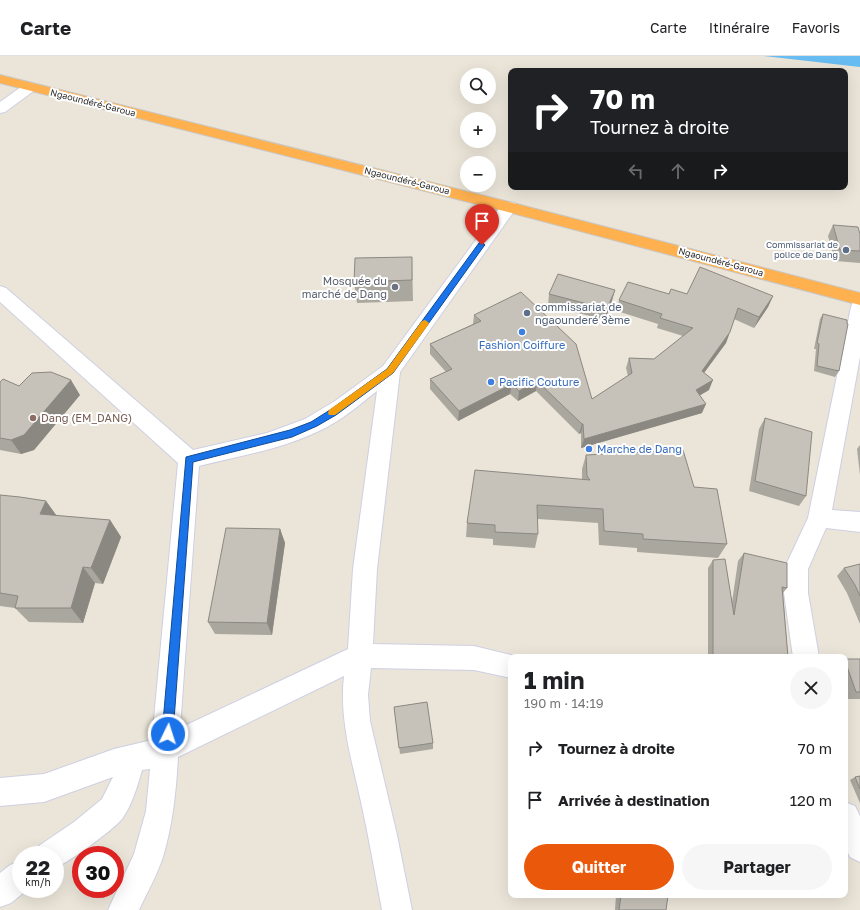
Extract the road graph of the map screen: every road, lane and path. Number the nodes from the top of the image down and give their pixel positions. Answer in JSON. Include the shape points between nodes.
{"nodes":[{"id":1,"x":0,"y":79,"type":"edge"},
{"id":2,"x":30,"y":86,"type":"junction"},
{"id":3,"x":0,"y":109,"type":"edge"},
{"id":4,"x":509,"y":207,"type":"junction"},
{"id":5,"x":0,"y":292,"type":"edge"},
{"id":6,"x":860,"y":299,"type":"edge"},
{"id":7,"x":860,"y":307,"type":"edge"},
{"id":8,"x":390,"y":371,"type":"junction"},
{"id":9,"x":189,"y":460,"type":"junction"},
{"id":10,"x":819,"y":518,"type":"junction"},
{"id":11,"x":860,"y":522,"type":"edge"},
{"id":12,"x":806,"y":654,"type":"edge"},
{"id":13,"x":360,"y":656,"type":"junction"},
{"id":14,"x":508,"y":665,"type":"edge"},
{"id":15,"x":166,"y":749,"type":"junction"},
{"id":16,"x":131,"y":759,"type":"junction"},
{"id":17,"x":0,"y":792,"type":"edge"},
{"id":18,"x":848,"y":822,"type":"edge"},
{"id":19,"x":63,"y":846,"type":"edge"},
{"id":20,"x":860,"y":847,"type":"edge"},
{"id":21,"x":12,"y":883,"type":"edge"},
{"id":22,"x":0,"y":892,"type":"edge"},
{"id":23,"x":123,"y":910,"type":"edge"},
{"id":24,"x":397,"y":910,"type":"edge"}],
"edges":[{"from":1,"to":2,"type":"highway","name":"Ngaoundéré-Garoua"},
{"from":2,"to":3,"type":"street"},
{"from":2,"to":4,"type":"highway","name":"Ngaoundéré-Garoua"},
{"from":4,"to":6,"type":"highway","name":"Ngaoundéré-Garoua"},
{"from":4,"to":8,"type":"street"},
{"from":5,"to":9,"type":"street"},
{"from":7,"to":10,"type":"street"},
{"from":8,"to":9,"type":"street","via":[[314,424],[292,433]]},
{"from":8,"to":13,"type":"street","via":[[365,569]]},
{"from":9,"to":15,"type":"street"},
{"from":10,"to":11,"type":"street"},
{"from":10,"to":12,"type":"street","via":[[796,568],[796,593]]},
{"from":13,"to":14,"type":"street","via":[[474,658]]},
{"from":13,"to":15,"type":"street"},
{"from":13,"to":24,"type":"street","via":[[355,695],[357,721]]},
{"from":15,"to":16,"type":"street"},
{"from":15,"to":23,"type":"street","via":[[160,811],[148,858]]},
{"from":16,"to":17,"type":"street","via":[[44,788]]},
{"from":16,"to":19,"type":"street","via":[[125,783],[112,809]]},
{"from":18,"to":20,"type":"street"},
{"from":21,"to":22,"type":"street"}]}
